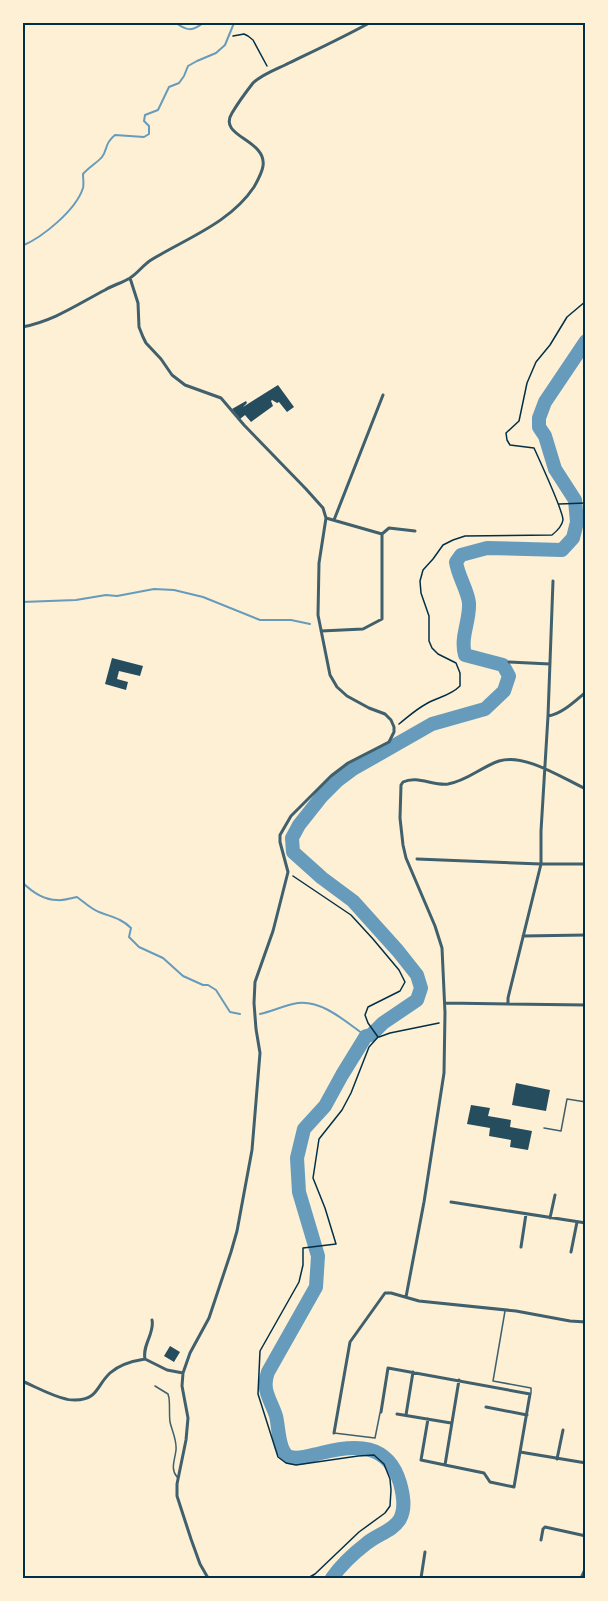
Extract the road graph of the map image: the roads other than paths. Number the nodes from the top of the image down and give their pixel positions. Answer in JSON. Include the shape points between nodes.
{"nodes":[{"id":1,"x":371,"y":22,"type":"edge"},
{"id":2,"x":130,"y":278,"type":"junction"},
{"id":3,"x":22,"y":327,"type":"edge"},
{"id":4,"x":383,"y":395,"type":"dead end"},
{"id":5,"x":326,"y":518,"type":"junction"},
{"id":6,"x":333,"y":520,"type":"junction"},
{"id":7,"x":415,"y":531,"type":"dead end"},
{"id":8,"x":382,"y":534,"type":"junction"},
{"id":9,"x":553,"y":581,"type":"dead end"},
{"id":10,"x":321,"y":631,"type":"junction"},
{"id":11,"x":509,"y":662,"type":"dead end"},
{"id":12,"x":550,"y":664,"type":"junction"},
{"id":13,"x":585,"y":692,"type":"edge"},
{"id":14,"x":548,"y":716,"type":"junction"},
{"id":15,"x":546,"y":768,"type":"junction"},
{"id":16,"x":585,"y":789,"type":"edge"},
{"id":17,"x":417,"y":859,"type":"dead end"},
{"id":18,"x":541,"y":864,"type":"junction"},
{"id":19,"x":585,"y":864,"type":"edge"},
{"id":20,"x":585,"y":935,"type":"edge"},
{"id":21,"x":523,"y":936,"type":"junction"},
{"id":22,"x":445,"y":1003,"type":"junction"},
{"id":23,"x":508,"y":1003,"type":"junction"},
{"id":24,"x":585,"y":1005,"type":"edge"},
{"id":25,"x":585,"y":1102,"type":"edge"},
{"id":26,"x":544,"y":1128,"type":"dead end"},
{"id":27,"x":555,"y":1195,"type":"dead end"},
{"id":28,"x":451,"y":1202,"type":"dead end"},
{"id":29,"x":526,"y":1214,"type":"junction"},
{"id":30,"x":550,"y":1218,"type":"junction"},
{"id":31,"x":577,"y":1222,"type":"junction"},
{"id":32,"x":585,"y":1223,"type":"edge"},
{"id":33,"x":521,"y":1247,"type":"dead end"},
{"id":34,"x":571,"y":1252,"type":"dead end"},
{"id":35,"x":406,"y":1297,"type":"junction"},
{"id":36,"x":505,"y":1310,"type":"junction"},
{"id":37,"x":152,"y":1320,"type":"dead end"},
{"id":38,"x":585,"y":1322,"type":"edge"},
{"id":39,"x":144,"y":1359,"type":"junction"},
{"id":40,"x":413,"y":1372,"type":"junction"},
{"id":41,"x":183,"y":1373,"type":"junction"},
{"id":42,"x":459,"y":1380,"type":"junction"},
{"id":43,"x":22,"y":1381,"type":"edge"},
{"id":44,"x":155,"y":1386,"type":"dead end"},
{"id":45,"x":530,"y":1395,"type":"junction"},
{"id":46,"x":486,"y":1407,"type":"dead end"},
{"id":47,"x":381,"y":1412,"type":"joint"},
{"id":48,"x":397,"y":1414,"type":"dead end"},
{"id":49,"x":527,"y":1415,"type":"junction"},
{"id":50,"x":406,"y":1416,"type":"junction"},
{"id":51,"x":428,"y":1419,"type":"junction"},
{"id":52,"x":451,"y":1423,"type":"junction"},
{"id":53,"x":563,"y":1430,"type":"dead end"},
{"id":54,"x":334,"y":1433,"type":"joint"},
{"id":55,"x":520,"y":1452,"type":"junction"},
{"id":56,"x":557,"y":1459,"type":"junction"},
{"id":57,"x":585,"y":1463,"type":"edge"},
{"id":58,"x":445,"y":1465,"type":"junction"},
{"id":59,"x":178,"y":1479,"type":"junction"},
{"id":60,"x":585,"y":1536,"type":"edge"},
{"id":61,"x":540,"y":1540,"type":"dead end"},
{"id":62,"x":425,"y":1552,"type":"dead end"},
{"id":63,"x":585,"y":1567,"type":"edge"},
{"id":64,"x":208,"y":1578,"type":"edge"},
{"id":65,"x":421,"y":1578,"type":"edge"},
{"id":66,"x":581,"y":1578,"type":"edge"}],
"edges":[{"from":1,"to":2,"type":"street","via":[[253,83],[229,122],[233,131],[252,143],[262,156],[263,169],[250,193],[216,223],[150,261]]},
{"from":2,"to":3,"type":"street","via":[[57,317]]},
{"from":2,"to":5,"type":"street","via":[[143,337],[172,375],[185,385],[221,398],[306,489]]},
{"from":4,"to":6,"type":"street"},
{"from":5,"to":6,"type":"street"},
{"from":5,"to":10,"type":"street","via":[[319,563]]},
{"from":6,"to":8,"type":"street"},
{"from":7,"to":8,"type":"street","via":[[389,528]]},
{"from":8,"to":10,"type":"street","via":[[382,619],[363,629]]},
{"from":9,"to":12,"type":"street"},
{"from":10,"to":41,"type":"street","via":[[330,675],[337,687],[385,714],[394,727],[393,737],[339,769],[291,816],[280,835],[288,872],[255,982],[260,1053],[252,1150],[237,1232],[209,1318]]},
{"from":11,"to":12,"type":"street"},
{"from":12,"to":14,"type":"street"},
{"from":13,"to":14,"type":"street","via":[[560,712]]},
{"from":14,"to":15,"type":"street"},
{"from":15,"to":16,"type":"street"},
{"from":15,"to":18,"type":"street"},
{"from":15,"to":22,"type":"street","via":[[499,761],[447,784],[411,779],[403,782],[403,845],[442,948]]},
{"from":17,"to":18,"type":"street"},
{"from":18,"to":19,"type":"street"},
{"from":18,"to":21,"type":"street"},
{"from":20,"to":21,"type":"street"},
{"from":21,"to":23,"type":"street"},
{"from":22,"to":23,"type":"street"},
{"from":22,"to":35,"type":"street","via":[[444,1073]]},
{"from":23,"to":24,"type":"street"},
{"from":25,"to":26,"type":"lane","via":[[567,1099],[561,1131]]},
{"from":27,"to":30,"type":"street"},
{"from":28,"to":29,"type":"street"},
{"from":29,"to":30,"type":"street"},
{"from":29,"to":33,"type":"street"},
{"from":30,"to":31,"type":"street"},
{"from":31,"to":32,"type":"street"},
{"from":31,"to":34,"type":"street"},
{"from":35,"to":36,"type":"street"},
{"from":35,"to":54,"type":"street","via":[[383,1295],[350,1342]]},
{"from":36,"to":38,"type":"street"},
{"from":36,"to":45,"type":"lane","via":[[493,1381],[531,1388]]},
{"from":37,"to":39,"type":"street"},
{"from":39,"to":41,"type":"street"},
{"from":39,"to":43,"type":"street","via":[[111,1372],[96,1393],[82,1400],[67,1400]]},
{"from":40,"to":42,"type":"street"},
{"from":40,"to":47,"type":"street","via":[[388,1368]]},
{"from":40,"to":50,"type":"street"},
{"from":41,"to":59,"type":"street","via":[[188,1418]]},
{"from":42,"to":45,"type":"street"},
{"from":42,"to":52,"type":"street"},
{"from":44,"to":59,"type":"lane","via":[[169,1398],[176,1440],[173,1473]]},
{"from":45,"to":49,"type":"street"},
{"from":46,"to":49,"type":"street"},
{"from":47,"to":54,"type":"lane","via":[[375,1438]]},
{"from":48,"to":50,"type":"street"},
{"from":49,"to":55,"type":"street"},
{"from":50,"to":51,"type":"street"},
{"from":51,"to":52,"type":"street"},
{"from":51,"to":58,"type":"street","via":[[422,1460]]},
{"from":52,"to":58,"type":"street"},
{"from":53,"to":56,"type":"street"},
{"from":55,"to":56,"type":"street"},
{"from":55,"to":58,"type":"street","via":[[514,1487],[490,1482],[484,1473]]},
{"from":56,"to":57,"type":"street"},
{"from":59,"to":64,"type":"street","via":[[179,1501]]},
{"from":60,"to":61,"type":"street","via":[[546,1527]]},
{"from":62,"to":65,"type":"street"},
{"from":63,"to":66,"type":"street"}]}
